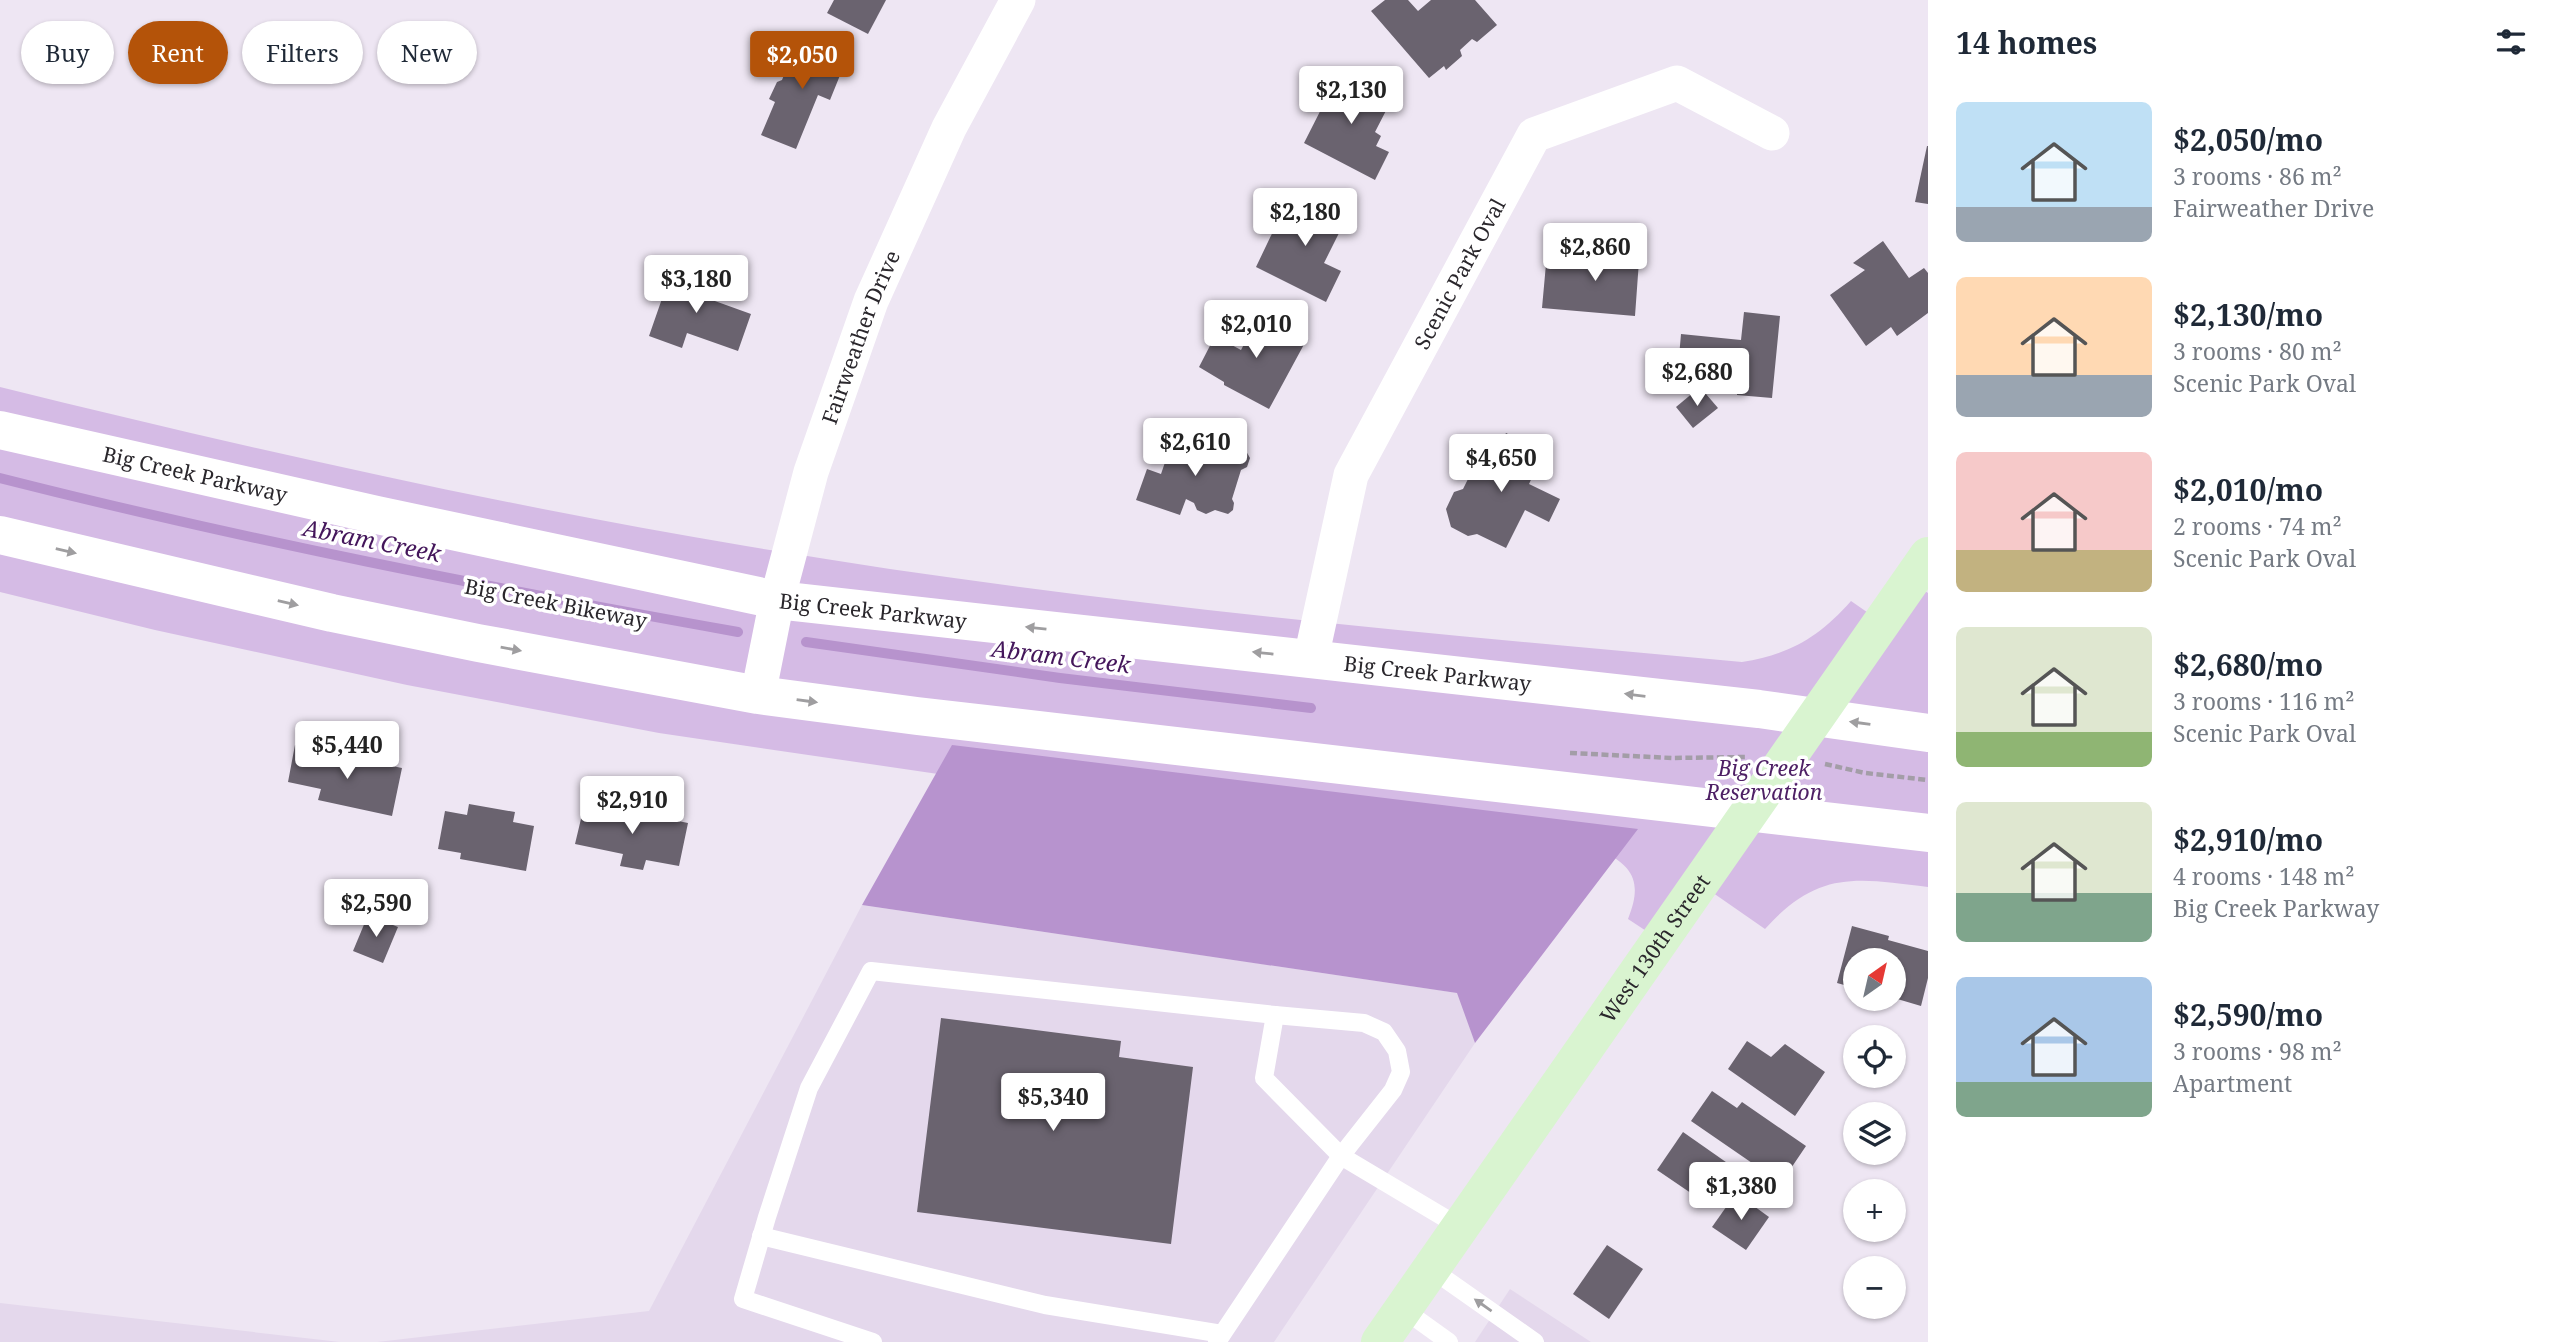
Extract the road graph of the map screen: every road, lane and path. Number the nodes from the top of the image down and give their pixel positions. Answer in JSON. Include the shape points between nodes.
{"nodes":[{"id":1,"x":1018,"y":0,"type":"edge"},
{"id":2,"x":1772,"y":133,"type":"dead end"},
{"id":3,"x":0,"y":430,"type":"edge"},
{"id":4,"x":0,"y":535,"type":"edge"},
{"id":5,"x":1928,"y":556,"type":"edge"},
{"id":6,"x":777,"y":600,"type":"junction"},
{"id":7,"x":1311,"y":658,"type":"junction"},
{"id":8,"x":758,"y":695,"type":"junction"},
{"id":9,"x":1815,"y":716,"type":"junction"},
{"id":10,"x":1928,"y":733,"type":"edge"},
{"id":11,"x":1840,"y":765,"type":"dead end"},
{"id":12,"x":1928,"y":780,"type":"edge"},
{"id":13,"x":1747,"y":813,"type":"junction"},
{"id":14,"x":1928,"y":833,"type":"edge"},
{"id":15,"x":1275,"y":1015,"type":"junction"},
{"id":16,"x":1341,"y":1156,"type":"junction"},
{"id":17,"x":1460,"y":1227,"type":"junction"},
{"id":18,"x":761,"y":1236,"type":"junction"},
{"id":19,"x":1431,"y":1269,"type":"junction"},
{"id":20,"x":1403,"y":1309,"type":"junction"},
{"id":21,"x":1219,"y":1338,"type":"edge"},
{"id":22,"x":873,"y":1342,"type":"edge"},
{"id":23,"x":1380,"y":1342,"type":"edge"},
{"id":24,"x":1449,"y":1342,"type":"edge"},
{"id":25,"x":1535,"y":1342,"type":"edge"}],
"edges":[{"from":1,"to":6,"type":"street","name":"Fairweather Drive","via":[[949,128],[872,301],[811,472]]},
{"from":2,"to":7,"type":"street","name":"Scenic Park Oval","via":[[1677,83],[1534,135],[1351,475]]},
{"from":3,"to":6,"type":"street","name":"Big Creek Parkway"},
{"from":4,"to":8,"type":"street","one_way":true,"via":[[399,627]]},
{"from":5,"to":9,"type":"main road","name":"West 130th Street"},
{"from":7,"to":6,"type":"street","name":"Big Creek Parkway","one_way":true},
{"from":6,"to":8,"type":"street","name":"Fairweather Drive"},
{"from":9,"to":7,"type":"street","name":"Big Creek Parkway","one_way":true},
{"from":8,"to":13,"type":"street","one_way":true},
{"from":10,"to":9,"type":"street","name":"Big Creek Parkway","one_way":true},
{"from":9,"to":13,"type":"main road","name":"West 130th Street"},
{"from":11,"to":12,"type":"path","via":[[1865,773]]},
{"from":13,"to":14,"type":"street"},
{"from":13,"to":17,"type":"main road","name":"West 130th Street"},
{"from":15,"to":16,"type":"lane","via":[[1265,1078]]},
{"from":15,"to":16,"type":"lane","via":[[1364,1023],[1384,1032],[1398,1051],[1401,1072],[1393,1090]]},
{"from":15,"to":18,"type":"lane","via":[[872,971],[808,1088]]},
{"from":16,"to":17,"type":"lane"},
{"from":16,"to":21,"type":"lane"},
{"from":17,"to":19,"type":"main road","name":"West 130th Street"},
{"from":18,"to":21,"type":"lane","via":[[1045,1306]]},
{"from":18,"to":22,"type":"lane","via":[[743,1298]]},
{"from":19,"to":20,"type":"main road","name":"West 130th Street"},
{"from":25,"to":19,"type":"lane","one_way":true},
{"from":20,"to":23,"type":"main road","name":"West 130th Street"},
{"from":20,"to":24,"type":"lane"}]}
